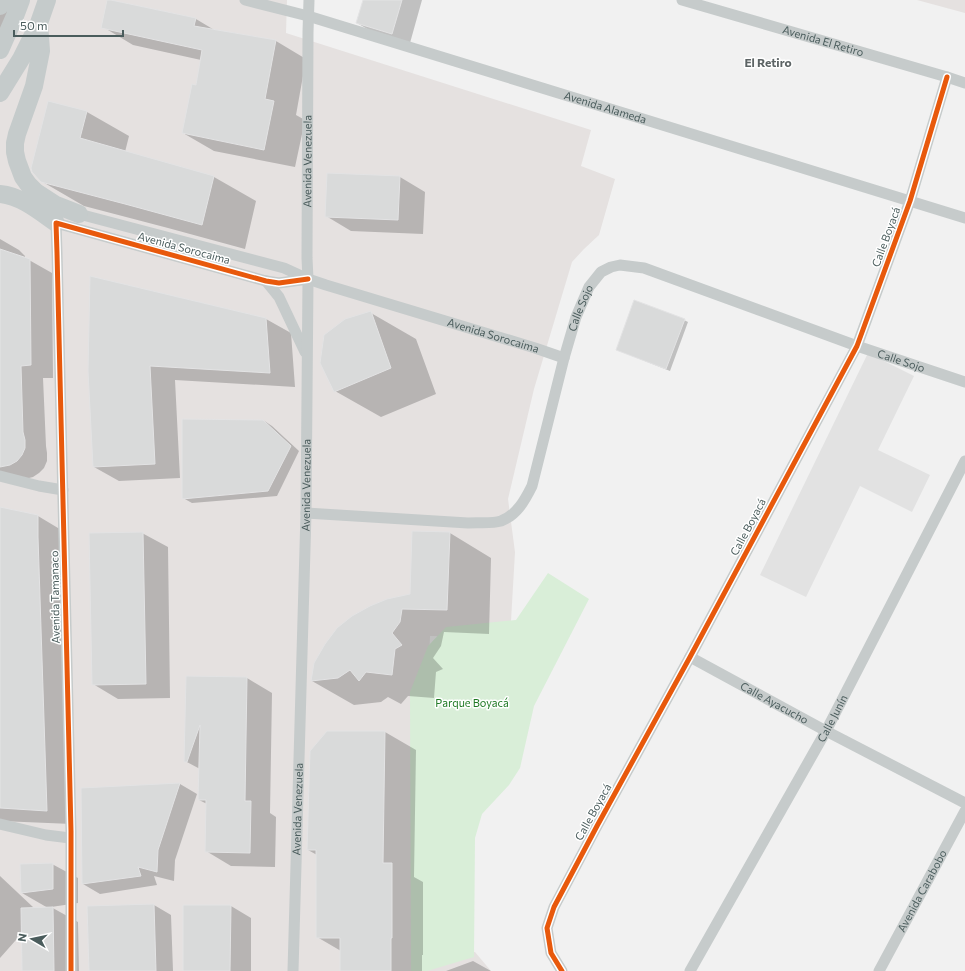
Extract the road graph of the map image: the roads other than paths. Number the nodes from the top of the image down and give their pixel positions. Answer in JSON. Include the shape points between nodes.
{"nodes":[{"id":1,"x":3,"y":0,"type":"edge"},
{"id":2,"x":21,"y":0,"type":"edge"},
{"id":3,"x":47,"y":0,"type":"edge"},
{"id":4,"x":246,"y":0,"type":"edge"},
{"id":5,"x":309,"y":0,"type":"edge"},
{"id":6,"x":682,"y":0,"type":"edge"},
{"id":7,"x":0,"y":6,"type":"edge"},
{"id":8,"x":308,"y":16,"type":"junction"},
{"id":9,"x":40,"y":23,"type":"junction"},
{"id":10,"x":0,"y":50,"type":"edge"},
{"id":11,"x":947,"y":77,"type":"junction"},
{"id":12,"x":965,"y":83,"type":"edge"},
{"id":13,"x":0,"y":93,"type":"edge"},
{"id":14,"x":0,"y":194,"type":"edge"},
{"id":15,"x":910,"y":201,"type":"junction"},
{"id":16,"x":79,"y":214,"type":"joint"},
{"id":17,"x":965,"y":218,"type":"edge"},
{"id":18,"x":56,"y":223,"type":"junction"},
{"id":19,"x":308,"y":279,"type":"junction"},
{"id":20,"x":266,"y":281,"type":"junction"},
{"id":21,"x":857,"y":346,"type":"junction"},
{"id":22,"x":307,"y":355,"type":"junction"},
{"id":23,"x":564,"y":358,"type":"junction"},
{"id":24,"x":965,"y":382,"type":"edge"},
{"id":25,"x":965,"y":461,"type":"edge"},
{"id":26,"x":0,"y":476,"type":"edge"},
{"id":27,"x":63,"y":490,"type":"junction"},
{"id":28,"x":306,"y":512,"type":"junction"},
{"id":29,"x":690,"y":657,"type":"junction"},
{"id":30,"x":826,"y":731,"type":"junction"},
{"id":31,"x":965,"y":803,"type":"edge"},
{"id":32,"x":965,"y":811,"type":"edge"},
{"id":33,"x":0,"y":824,"type":"edge"},
{"id":34,"x":70,"y":838,"type":"junction"},
{"id":35,"x":71,"y":971,"type":"edge"},
{"id":36,"x":294,"y":971,"type":"edge"},
{"id":37,"x":562,"y":971,"type":"edge"},
{"id":38,"x":690,"y":971,"type":"edge"},
{"id":39,"x":879,"y":971,"type":"edge"}],
"edges":[{"from":1,"to":7,"type":"main road"},
{"from":2,"to":10,"type":"main road"},
{"from":3,"to":9,"type":"main road"},
{"from":4,"to":8,"type":"street","name":"Avenida Alameda"},
{"from":5,"to":8,"type":"street","name":"Avenida Venezuela"},
{"from":6,"to":11,"type":"street","name":"Avenida El Retiro"},
{"from":8,"to":15,"type":"street","name":"Avenida Alameda"},
{"from":8,"to":19,"type":"street","name":"Avenida Venezuela"},
{"from":9,"to":13,"type":"main road"},
{"from":9,"to":16,"type":"main road","via":[[40,58],[34,86],[17,134],[15,152],[23,177],[36,192],[56,205]]},
{"from":11,"to":12,"type":"street","name":"Avenida El Retiro"},
{"from":11,"to":15,"type":"street","name":"Calle Boyacá"},
{"from":14,"to":18,"type":"main road","via":[[23,200]]},
{"from":15,"to":17,"type":"street","name":"Avenida Alameda"},
{"from":15,"to":21,"type":"street","name":"Calle Boyacá"},
{"from":16,"to":19,"type":"street","name":"Avenida Sorocaima","via":[[284,268]]},
{"from":18,"to":20,"type":"street","name":"Avenida Sorocaima"},
{"from":18,"to":27,"type":"street","name":"Avenida Tamanaco"},
{"from":19,"to":20,"type":"street","name":"Avenida Sorocaima","via":[[279,283]]},
{"from":19,"to":22,"type":"street","name":"Avenida Venezuela"},
{"from":19,"to":23,"type":"street","name":"Avenida Sorocaima"},
{"from":20,"to":22,"type":"street","via":[[280,298]]},
{"from":21,"to":23,"type":"street","name":"Calle Sojo","via":[[644,268],[620,265],[601,272],[589,287],[576,317]]},
{"from":21,"to":24,"type":"street","name":"Calle Sojo"},
{"from":21,"to":29,"type":"street","name":"Calle Boyacá"},
{"from":22,"to":28,"type":"street","name":"Avenida Venezuela"},
{"from":23,"to":28,"type":"street","name":"Calle Sojo","via":[[532,486],[525,500],[509,517],[501,521],[468,522]]},
{"from":25,"to":30,"type":"street","name":"Calle Junín"},
{"from":26,"to":27,"type":"street"},
{"from":27,"to":34,"type":"street","name":"Avenida Tamanaco"},
{"from":28,"to":36,"type":"street","name":"Avenida Venezuela"},
{"from":29,"to":30,"type":"street","name":"Calle Ayacucho"},
{"from":29,"to":37,"type":"street","name":"Calle Boyacá","via":[[554,907],[547,928],[551,953]]},
{"from":30,"to":31,"type":"street","name":"Calle Ayacucho"},
{"from":30,"to":38,"type":"street","name":"Calle Junín"},
{"from":32,"to":39,"type":"street","name":"Avenida Carabobo"},
{"from":33,"to":34,"type":"street"},
{"from":34,"to":35,"type":"street","name":"Avenida Tamanaco"}]}
